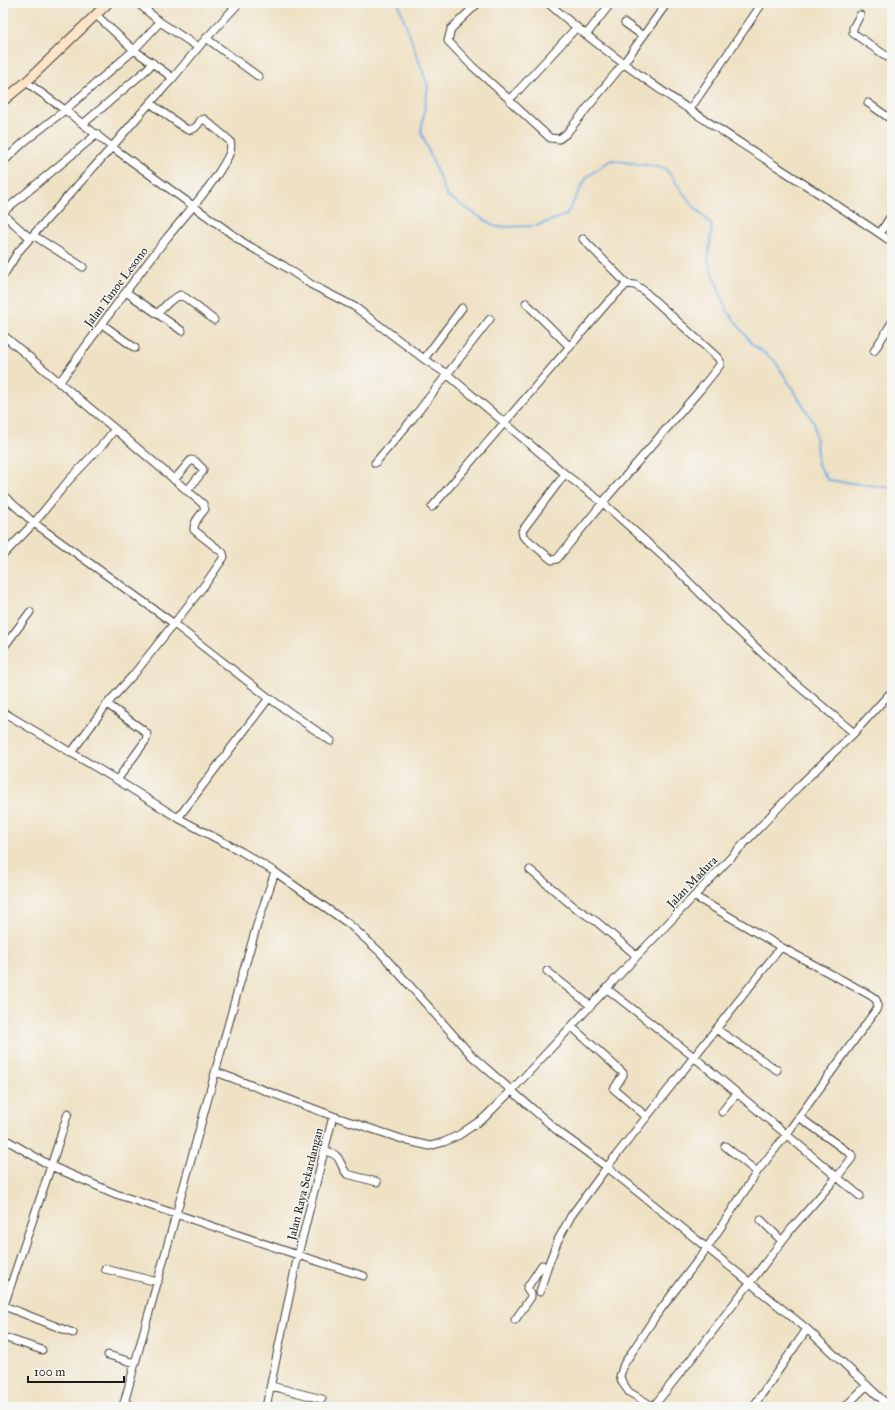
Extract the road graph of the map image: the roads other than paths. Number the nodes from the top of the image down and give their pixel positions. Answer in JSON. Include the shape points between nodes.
{"nodes":[{"id":1,"x":108,"y":3,"type":"edge"},
{"id":2,"x":138,"y":3,"type":"edge"},
{"id":3,"x":239,"y":3,"type":"edge"},
{"id":4,"x":478,"y":3,"type":"edge"},
{"id":5,"x":548,"y":3,"type":"edge"},
{"id":6,"x":612,"y":3,"type":"edge"},
{"id":7,"x":667,"y":3,"type":"edge"},
{"id":8,"x":760,"y":3,"type":"edge"},
{"id":9,"x":96,"y":15,"type":"junction"},
{"id":10,"x":860,"y":15,"type":"dead end"},
{"id":11,"x":160,"y":22,"type":"junction"},
{"id":12,"x":625,"y":22,"type":"dead end"},
{"id":13,"x":576,"y":28,"type":"junction"},
{"id":14,"x":586,"y":35,"type":"junction"},
{"id":15,"x":643,"y":36,"type":"junction"},
{"id":16,"x":206,"y":38,"type":"junction"},
{"id":17,"x":198,"y":47,"type":"junction"},
{"id":18,"x":134,"y":50,"type":"junction"},
{"id":19,"x":892,"y":60,"type":"edge"},
{"id":20,"x":153,"y":63,"type":"junction"},
{"id":21,"x":623,"y":64,"type":"junction"},
{"id":22,"x":259,"y":77,"type":"dead end"},
{"id":23,"x":173,"y":78,"type":"junction"},
{"id":24,"x":26,"y":82,"type":"junction"},
{"id":25,"x":509,"y":99,"type":"junction"},
{"id":26,"x":3,"y":101,"type":"edge"},
{"id":27,"x":150,"y":103,"type":"junction"},
{"id":28,"x":868,"y":103,"type":"dead end"},
{"id":29,"x":690,"y":109,"type":"junction"},
{"id":30,"x":65,"y":110,"type":"junction"},
{"id":31,"x":892,"y":120,"type":"edge"},
{"id":32,"x":83,"y":124,"type":"junction"},
{"id":33,"x":97,"y":134,"type":"junction"},
{"id":34,"x":112,"y":147,"type":"junction"},
{"id":35,"x":3,"y":162,"type":"edge"},
{"id":36,"x":194,"y":206,"type":"junction"},
{"id":37,"x":3,"y":213,"type":"edge"},
{"id":38,"x":892,"y":214,"type":"edge"},
{"id":39,"x":880,"y":233,"type":"junction"},
{"id":40,"x":31,"y":237,"type":"junction"},
{"id":41,"x":583,"y":239,"type":"dead end"},
{"id":42,"x":892,"y":242,"type":"edge"},
{"id":43,"x":83,"y":267,"type":"dead end"},
{"id":44,"x":3,"y":276,"type":"edge"},
{"id":45,"x":627,"y":284,"type":"junction"},
{"id":46,"x":126,"y":292,"type":"junction"},
{"id":47,"x":526,"y":303,"type":"dead end"},
{"id":48,"x":462,"y":308,"type":"dead end"},
{"id":49,"x":158,"y":313,"type":"junction"},
{"id":50,"x":490,"y":319,"type":"dead end"},
{"id":51,"x":214,"y":320,"type":"dead end"},
{"id":52,"x":892,"y":322,"type":"edge"},
{"id":53,"x":102,"y":324,"type":"junction"},
{"id":54,"x":182,"y":331,"type":"dead end"},
{"id":55,"x":3,"y":336,"type":"edge"},
{"id":56,"x":570,"y":347,"type":"junction"},
{"id":57,"x":135,"y":348,"type":"dead end"},
{"id":58,"x":874,"y":351,"type":"dead end"},
{"id":59,"x":424,"y":359,"type":"junction"},
{"id":60,"x":447,"y":374,"type":"junction"},
{"id":61,"x":59,"y":383,"type":"junction"},
{"id":62,"x":504,"y":422,"type":"junction"},
{"id":63,"x":115,"y":429,"type":"junction"},
{"id":64,"x":375,"y":463,"type":"dead end"},
{"id":65,"x":565,"y":474,"type":"junction"},
{"id":66,"x":174,"y":480,"type":"junction"},
{"id":67,"x":187,"y":491,"type":"junction"},
{"id":68,"x":3,"y":495,"type":"edge"},
{"id":69,"x":603,"y":503,"type":"junction"},
{"id":70,"x":432,"y":507,"type":"dead end"},
{"id":71,"x":34,"y":523,"type":"junction"},
{"id":72,"x":3,"y":555,"type":"edge"},
{"id":73,"x":30,"y":612,"type":"dead end"},
{"id":74,"x":173,"y":624,"type":"junction"},
{"id":75,"x":3,"y":648,"type":"edge"},
{"id":76,"x":892,"y":691,"type":"edge"},
{"id":77,"x":269,"y":698,"type":"junction"},
{"id":78,"x":108,"y":704,"type":"junction"},
{"id":79,"x":3,"y":712,"type":"edge"},
{"id":80,"x":854,"y":733,"type":"junction"},
{"id":81,"x":331,"y":741,"type":"dead end"},
{"id":82,"x":71,"y":753,"type":"junction"},
{"id":83,"x":117,"y":780,"type":"junction"},
{"id":84,"x":178,"y":818,"type":"junction"},
{"id":85,"x":530,"y":870,"type":"dead end"},
{"id":86,"x":275,"y":872,"type":"junction"},
{"id":87,"x":694,"y":896,"type":"junction"},
{"id":88,"x":781,"y":947,"type":"junction"},
{"id":89,"x":637,"y":956,"type":"junction"},
{"id":90,"x":547,"y":971,"type":"dead end"},
{"id":91,"x":606,"y":988,"type":"junction"},
{"id":92,"x":590,"y":1006,"type":"junction"},
{"id":93,"x":571,"y":1026,"type":"junction"},
{"id":94,"x":716,"y":1029,"type":"junction"},
{"id":95,"x":694,"y":1057,"type":"junction"},
{"id":96,"x":777,"y":1070,"type":"dead end"},
{"id":97,"x":216,"y":1072,"type":"junction"},
{"id":98,"x":511,"y":1091,"type":"junction"},
{"id":99,"x":737,"y":1093,"type":"junction"},
{"id":100,"x":722,"y":1112,"type":"dead end"},
{"id":101,"x":68,"y":1113,"type":"dead end"},
{"id":102,"x":333,"y":1116,"type":"junction"},
{"id":103,"x":647,"y":1117,"type":"junction"},
{"id":104,"x":799,"y":1117,"type":"junction"},
{"id":105,"x":786,"y":1135,"type":"junction"},
{"id":106,"x":3,"y":1138,"type":"edge"},
{"id":107,"x":725,"y":1146,"type":"dead end"},
{"id":108,"x":325,"y":1150,"type":"junction"},
{"id":109,"x":52,"y":1166,"type":"junction"},
{"id":110,"x":607,"y":1167,"type":"junction"},
{"id":111,"x":757,"y":1172,"type":"junction"},
{"id":112,"x":837,"y":1177,"type":"junction"},
{"id":113,"x":377,"y":1182,"type":"dead end"},
{"id":114,"x":860,"y":1196,"type":"dead end"},
{"id":115,"x":177,"y":1215,"type":"junction"},
{"id":116,"x":761,"y":1220,"type":"dead end"},
{"id":117,"x":782,"y":1241,"type":"junction"},
{"id":118,"x":707,"y":1248,"type":"junction"},
{"id":119,"x":298,"y":1256,"type":"junction"},
{"id":120,"x":542,"y":1265,"type":"dead end"},
{"id":121,"x":105,"y":1269,"type":"dead end"},
{"id":122,"x":364,"y":1276,"type":"dead end"},
{"id":123,"x":158,"y":1282,"type":"junction"},
{"id":124,"x":750,"y":1283,"type":"junction"},
{"id":125,"x":540,"y":1292,"type":"dead end"},
{"id":126,"x":3,"y":1307,"type":"edge"},
{"id":127,"x":515,"y":1320,"type":"dead end"},
{"id":128,"x":807,"y":1330,"type":"junction"},
{"id":129,"x":73,"y":1333,"type":"dead end"},
{"id":130,"x":3,"y":1337,"type":"edge"},
{"id":131,"x":42,"y":1350,"type":"dead end"},
{"id":132,"x":108,"y":1355,"type":"dead end"},
{"id":133,"x":135,"y":1363,"type":"junction"},
{"id":134,"x":867,"y":1385,"type":"junction"},
{"id":135,"x":271,"y":1386,"type":"junction"},
{"id":136,"x":322,"y":1398,"type":"dead end"},
{"id":137,"x":123,"y":1404,"type":"edge"},
{"id":138,"x":135,"y":1407,"type":"edge"},
{"id":139,"x":266,"y":1407,"type":"edge"},
{"id":140,"x":653,"y":1407,"type":"edge"},
{"id":141,"x":752,"y":1407,"type":"edge"},
{"id":142,"x":845,"y":1407,"type":"edge"},
{"id":143,"x":890,"y":1407,"type":"edge"}],
"edges":[{"from":1,"to":9,"type":"main road"},
{"from":2,"to":11,"type":"street"},
{"from":3,"to":16,"type":"street"},
{"from":4,"to":25,"type":"street","via":[[451,29],[448,41]]},
{"from":5,"to":13,"type":"street"},
{"from":6,"to":14,"type":"street"},
{"from":7,"to":15,"type":"street"},
{"from":8,"to":29,"type":"street"},
{"from":9,"to":18,"type":"street"},
{"from":9,"to":24,"type":"main road"},
{"from":10,"to":19,"type":"street","via":[[853,33]]},
{"from":11,"to":17,"type":"street"},
{"from":11,"to":18,"type":"street"},
{"from":12,"to":15,"type":"street"},
{"from":13,"to":14,"type":"street"},
{"from":13,"to":25,"type":"street"},
{"from":14,"to":21,"type":"street"},
{"from":15,"to":21,"type":"street"},
{"from":16,"to":17,"type":"street"},
{"from":16,"to":22,"type":"street"},
{"from":17,"to":23,"type":"street"},
{"from":18,"to":20,"type":"street"},
{"from":18,"to":30,"type":"street"},
{"from":20,"to":23,"type":"street"},
{"from":20,"to":32,"type":"street"},
{"from":21,"to":25,"type":"street","via":[[566,134],[559,139],[550,138]]},
{"from":21,"to":29,"type":"street"},
{"from":23,"to":27,"type":"street"},
{"from":24,"to":26,"type":"main road"},
{"from":24,"to":30,"type":"street"},
{"from":27,"to":34,"type":"street"},
{"from":27,"to":36,"type":"street","name":"Jalan Tanoe Lesono","via":[[186,129],[195,129],[204,119],[231,144],[222,168]]},
{"from":28,"to":31,"type":"street"},
{"from":29,"to":39,"type":"street"},
{"from":30,"to":32,"type":"street"},
{"from":30,"to":35,"type":"street"},
{"from":32,"to":33,"type":"street"},
{"from":33,"to":34,"type":"street"},
{"from":33,"to":37,"type":"street"},
{"from":34,"to":36,"type":"street"},
{"from":34,"to":40,"type":"street"},
{"from":36,"to":46,"type":"street","name":"Jalan Tanoe Lesono"},
{"from":36,"to":59,"type":"street","via":[[244,243],[312,285],[355,307]]},
{"from":37,"to":40,"type":"street"},
{"from":38,"to":39,"type":"street"},
{"from":39,"to":42,"type":"street"},
{"from":40,"to":43,"type":"street"},
{"from":40,"to":44,"type":"street"},
{"from":41,"to":45,"type":"street"},
{"from":45,"to":56,"type":"street","via":[[608,302]]},
{"from":45,"to":69,"type":"street","via":[[635,285],[642,290],[717,357],[720,365]]},
{"from":46,"to":49,"type":"street"},
{"from":46,"to":53,"type":"street","name":"Jalan Tanoe Lesono"},
{"from":47,"to":56,"type":"street"},
{"from":48,"to":59,"type":"street"},
{"from":49,"to":51,"type":"street","via":[[170,300],[180,295]]},
{"from":49,"to":54,"type":"street"},
{"from":50,"to":60,"type":"street"},
{"from":52,"to":58,"type":"street"},
{"from":53,"to":57,"type":"street"},
{"from":53,"to":61,"type":"street","name":"Jalan Tanoe Lesono"},
{"from":55,"to":61,"type":"street"},
{"from":56,"to":62,"type":"street"},
{"from":59,"to":60,"type":"street"},
{"from":60,"to":62,"type":"street"},
{"from":60,"to":64,"type":"street"},
{"from":61,"to":63,"type":"street"},
{"from":62,"to":65,"type":"street"},
{"from":62,"to":70,"type":"street"},
{"from":63,"to":66,"type":"street"},
{"from":63,"to":71,"type":"street"},
{"from":65,"to":69,"type":"street"},
{"from":65,"to":69,"type":"street","via":[[522,531],[523,536],[551,559],[557,559]]},
{"from":66,"to":67,"type":"street"},
{"from":66,"to":67,"type":"street","via":[[191,460],[195,462],[203,472]]},
{"from":67,"to":74,"type":"street","via":[[205,507],[194,525],[194,530],[223,553],[224,557]]},
{"from":68,"to":71,"type":"street"},
{"from":69,"to":80,"type":"street","via":[[668,561],[789,678]]},
{"from":71,"to":72,"type":"street"},
{"from":71,"to":74,"type":"street"},
{"from":73,"to":75,"type":"street"},
{"from":74,"to":77,"type":"street"},
{"from":74,"to":78,"type":"street"},
{"from":76,"to":80,"type":"street","name":"Jalan Madura"},
{"from":77,"to":81,"type":"street"},
{"from":77,"to":84,"type":"street"},
{"from":78,"to":82,"type":"street"},
{"from":78,"to":83,"type":"street","via":[[143,730],[147,736]]},
{"from":79,"to":82,"type":"street"},
{"from":80,"to":87,"type":"street","name":"Jalan Madura","via":[[799,786]]},
{"from":82,"to":83,"type":"street"},
{"from":83,"to":84,"type":"street"},
{"from":84,"to":86,"type":"street"},
{"from":85,"to":89,"type":"street"},
{"from":86,"to":97,"type":"street","via":[[257,925]]},
{"from":86,"to":98,"type":"street","via":[[349,924],[381,953],[472,1056]]},
{"from":87,"to":88,"type":"street"},
{"from":87,"to":89,"type":"street","name":"Jalan Madura"},
{"from":88,"to":94,"type":"street"},
{"from":88,"to":104,"type":"street","via":[[868,994],[878,1003],[876,1010]]},
{"from":89,"to":91,"type":"street","name":"Jalan Madura"},
{"from":90,"to":92,"type":"street"},
{"from":91,"to":92,"type":"street","name":"Jalan Madura"},
{"from":91,"to":95,"type":"street"},
{"from":92,"to":93,"type":"street","name":"Jalan Madura"},
{"from":93,"to":98,"type":"street","name":"Jalan Madura"},
{"from":93,"to":103,"type":"street","via":[[623,1073],[614,1089]]},
{"from":94,"to":95,"type":"street"},
{"from":94,"to":96,"type":"street"},
{"from":95,"to":99,"type":"street"},
{"from":95,"to":103,"type":"street"},
{"from":97,"to":102,"type":"street"},
{"from":97,"to":115,"type":"street"},
{"from":98,"to":102,"type":"street","name":"Jalan Raya Sekardangan","via":[[484,1118],[459,1135],[430,1146]]},
{"from":98,"to":110,"type":"street","via":[[559,1132]]},
{"from":99,"to":100,"type":"street"},
{"from":99,"to":105,"type":"street"},
{"from":101,"to":109,"type":"street"},
{"from":102,"to":108,"type":"street","name":"Jalan Raya Sekardangan"},
{"from":103,"to":110,"type":"street"},
{"from":104,"to":105,"type":"street"},
{"from":104,"to":112,"type":"street","via":[[852,1155]]},
{"from":105,"to":111,"type":"street"},
{"from":105,"to":112,"type":"street"},
{"from":106,"to":109,"type":"street"},
{"from":107,"to":111,"type":"street"},
{"from":108,"to":113,"type":"street","via":[[340,1159],[343,1169],[348,1174]]},
{"from":108,"to":119,"type":"street","name":"Jalan Raya Sekardangan"},
{"from":109,"to":115,"type":"street","via":[[116,1194]]},
{"from":109,"to":126,"type":"street"},
{"from":110,"to":118,"type":"street"},
{"from":110,"to":125,"type":"street","via":[[571,1216],[558,1240]]},
{"from":111,"to":118,"type":"street"},
{"from":112,"to":114,"type":"street"},
{"from":112,"to":117,"type":"street"},
{"from":115,"to":119,"type":"street"},
{"from":115,"to":123,"type":"street"},
{"from":116,"to":117,"type":"street"},
{"from":117,"to":124,"type":"street"},
{"from":118,"to":124,"type":"street"},
{"from":118,"to":140,"type":"street","via":[[655,1317],[621,1370],[621,1380],[629,1392]]},
{"from":119,"to":122,"type":"street"},
{"from":119,"to":135,"type":"street","name":"Jalan Raya Sekardangan"},
{"from":120,"to":127,"type":"street","via":[[526,1288],[531,1297]]},
{"from":121,"to":123,"type":"street"},
{"from":123,"to":133,"type":"street"},
{"from":124,"to":128,"type":"street"},
{"from":124,"to":140,"type":"street"},
{"from":126,"to":129,"type":"street"},
{"from":128,"to":134,"type":"street"},
{"from":128,"to":141,"type":"street"},
{"from":130,"to":131,"type":"street"},
{"from":132,"to":133,"type":"street"},
{"from":133,"to":137,"type":"street"},
{"from":134,"to":142,"type":"street"},
{"from":134,"to":143,"type":"street"},
{"from":135,"to":136,"type":"street"},
{"from":135,"to":139,"type":"street","name":"Jalan Raya Sekardangan"},
{"from":137,"to":138,"type":"street"}]}
